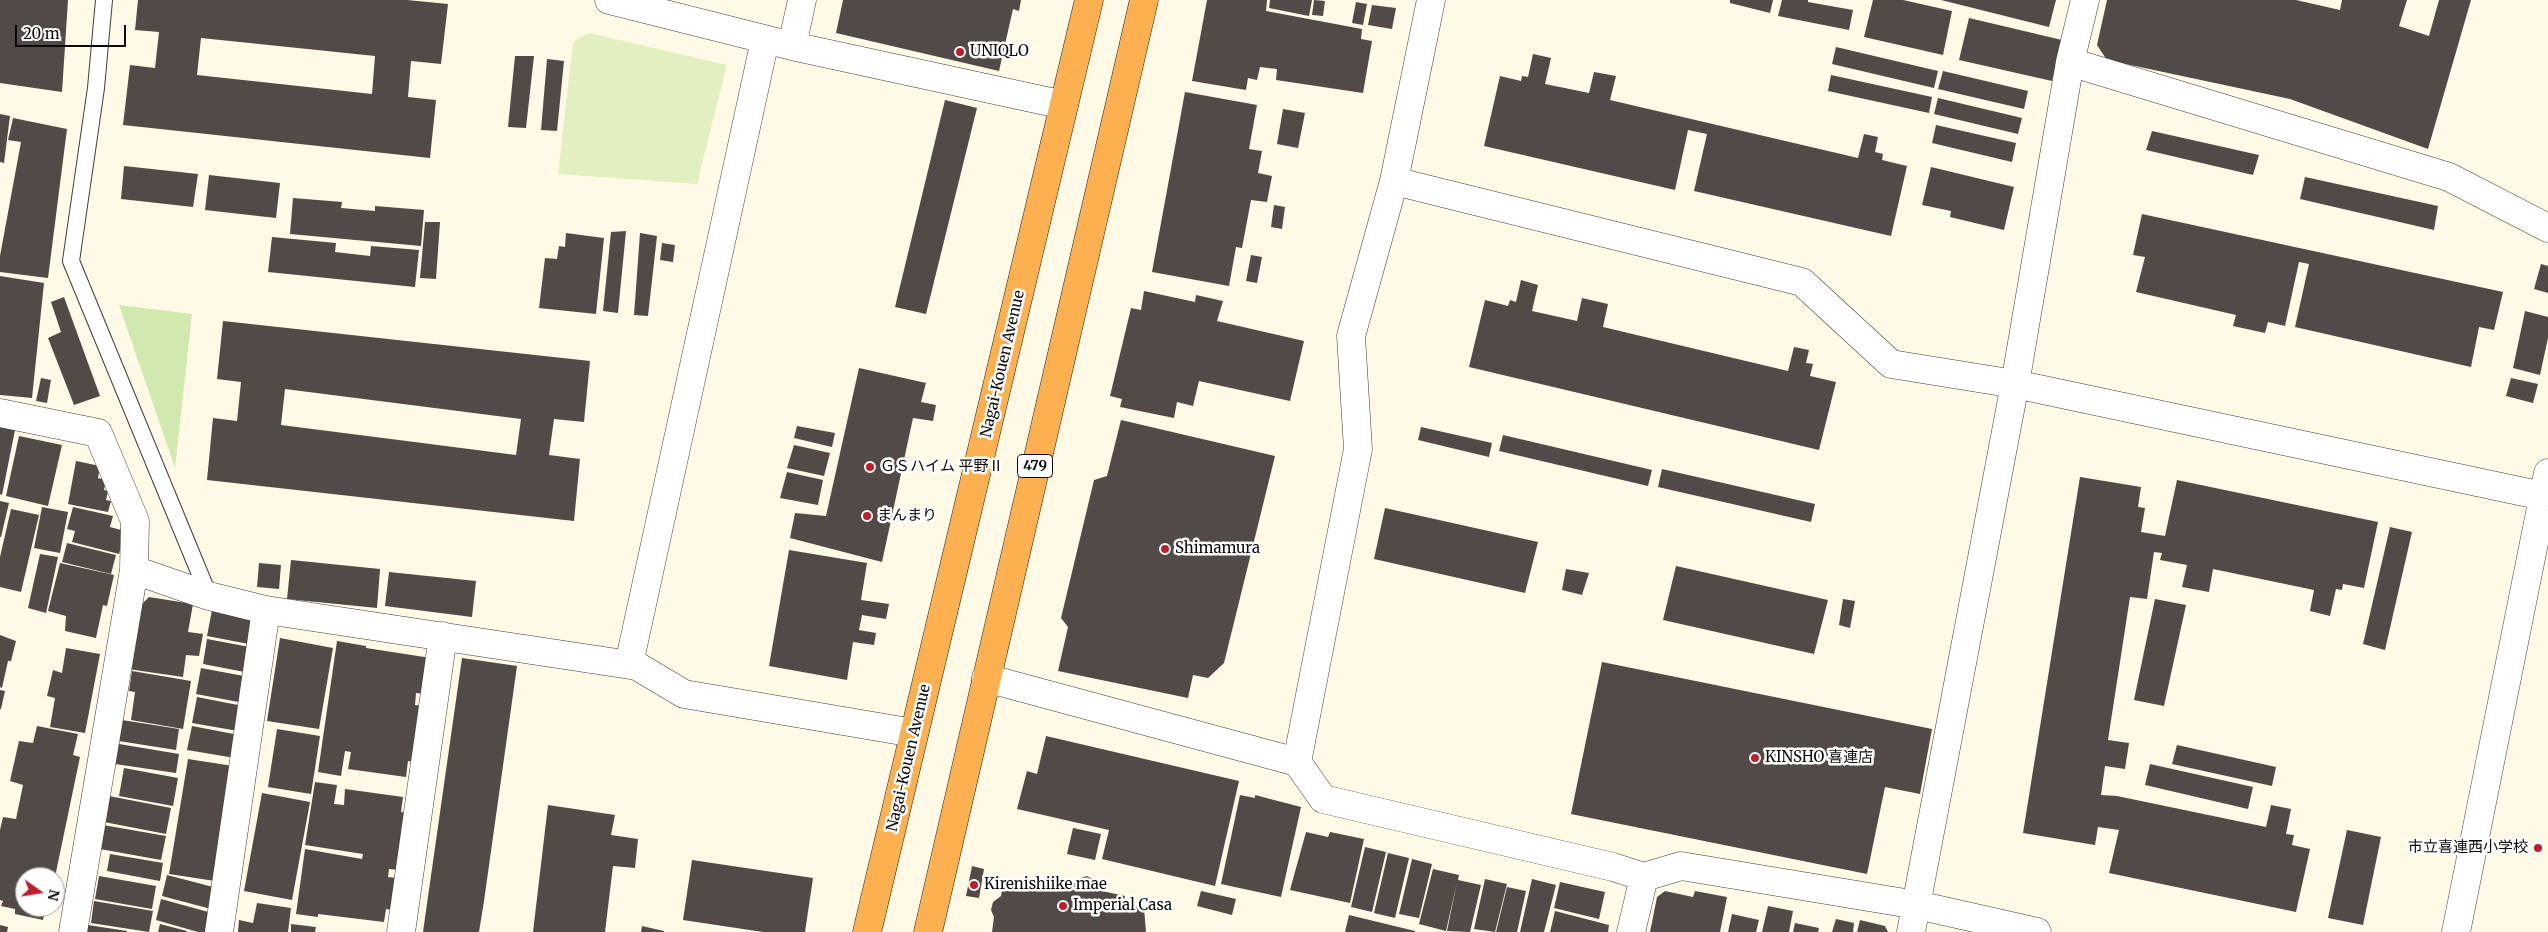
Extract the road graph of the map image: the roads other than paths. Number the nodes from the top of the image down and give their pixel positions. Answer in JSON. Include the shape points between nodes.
{"nodes":[{"id":1,"x":104,"y":0,"type":"edge"},
{"id":2,"x":609,"y":0,"type":"edge"},
{"id":3,"x":802,"y":0,"type":"edge"},
{"id":4,"x":1089,"y":0,"type":"edge"},
{"id":5,"x":1144,"y":0,"type":"edge"},
{"id":6,"x":1431,"y":0,"type":"edge"},
{"id":7,"x":2085,"y":0,"type":"edge"},
{"id":8,"x":765,"y":40,"type":"junction"},
{"id":9,"x":792,"y":46,"type":"junction"},
{"id":10,"x":2070,"y":62,"type":"junction"},
{"id":11,"x":1064,"y":106,"type":"junction"},
{"id":12,"x":1394,"y":181,"type":"junction"},
{"id":13,"x":2548,"y":228,"type":"edge"},
{"id":14,"x":2015,"y":384,"type":"junction"},
{"id":15,"x":0,"y":413,"type":"edge"},
{"id":16,"x":2545,"y":484,"type":"edge"},
{"id":17,"x":134,"y":570,"type":"junction"},
{"id":18,"x":209,"y":596,"type":"junction"},
{"id":19,"x":266,"y":610,"type":"junction"},
{"id":20,"x":443,"y":636,"type":"junction"},
{"id":21,"x":630,"y":664,"type":"junction"},
{"id":22,"x":986,"y":678,"type":"junction"},
{"id":23,"x":914,"y":733,"type":"junction"},
{"id":24,"x":1297,"y":762,"type":"junction"},
{"id":25,"x":1644,"y":877,"type":"junction"},
{"id":26,"x":1917,"y":905,"type":"junction"},
{"id":27,"x":72,"y":932,"type":"edge"},
{"id":28,"x":219,"y":932,"type":"edge"},
{"id":29,"x":401,"y":932,"type":"edge"},
{"id":30,"x":867,"y":932,"type":"edge"},
{"id":31,"x":928,"y":932,"type":"edge"},
{"id":32,"x":1631,"y":932,"type":"edge"},
{"id":33,"x":1911,"y":932,"type":"edge"},
{"id":34,"x":2036,"y":932,"type":"edge"},
{"id":35,"x":2456,"y":932,"type":"edge"}],
"edges":[{"from":1,"to":18,"type":"lane","via":[[96,88],[71,261]]},
{"from":2,"to":8,"type":"street"},
{"from":3,"to":9,"type":"street"},
{"from":4,"to":11,"type":"highway","name":"Nagai-Kouen Avenue"},
{"from":5,"to":22,"type":"highway","number":"479"},
{"from":6,"to":12,"type":"street"},
{"from":7,"to":10,"type":"street"},
{"from":8,"to":9,"type":"street"},
{"from":8,"to":21,"type":"street"},
{"from":9,"to":11,"type":"street"},
{"from":10,"to":13,"type":"street","via":[[2449,177]]},
{"from":10,"to":14,"type":"street"},
{"from":11,"to":23,"type":"highway","name":"Nagai-Kouen Avenue"},
{"from":12,"to":14,"type":"street","via":[[1802,282],[1892,364]]},
{"from":12,"to":24,"type":"street","via":[[1351,336],[1358,449]]},
{"from":14,"to":16,"type":"street"},
{"from":14,"to":26,"type":"street"},
{"from":15,"to":17,"type":"street","via":[[98,433],[135,521]]},
{"from":16,"to":35,"type":"street"},
{"from":17,"to":18,"type":"street"},
{"from":17,"to":27,"type":"street"},
{"from":18,"to":19,"type":"street"},
{"from":19,"to":20,"type":"street"},
{"from":19,"to":28,"type":"street"},
{"from":20,"to":21,"type":"street"},
{"from":20,"to":29,"type":"street"},
{"from":21,"to":23,"type":"street","via":[[684,694]]},
{"from":22,"to":24,"type":"street"},
{"from":22,"to":31,"type":"highway","number":"479"},
{"from":23,"to":30,"type":"highway","name":"Nagai-Kouen Avenue"},
{"from":24,"to":25,"type":"street","via":[[1323,799]]},
{"from":25,"to":26,"type":"street","via":[[1681,866]]},
{"from":25,"to":32,"type":"street"},
{"from":26,"to":33,"type":"street"},
{"from":26,"to":34,"type":"street"}]}
